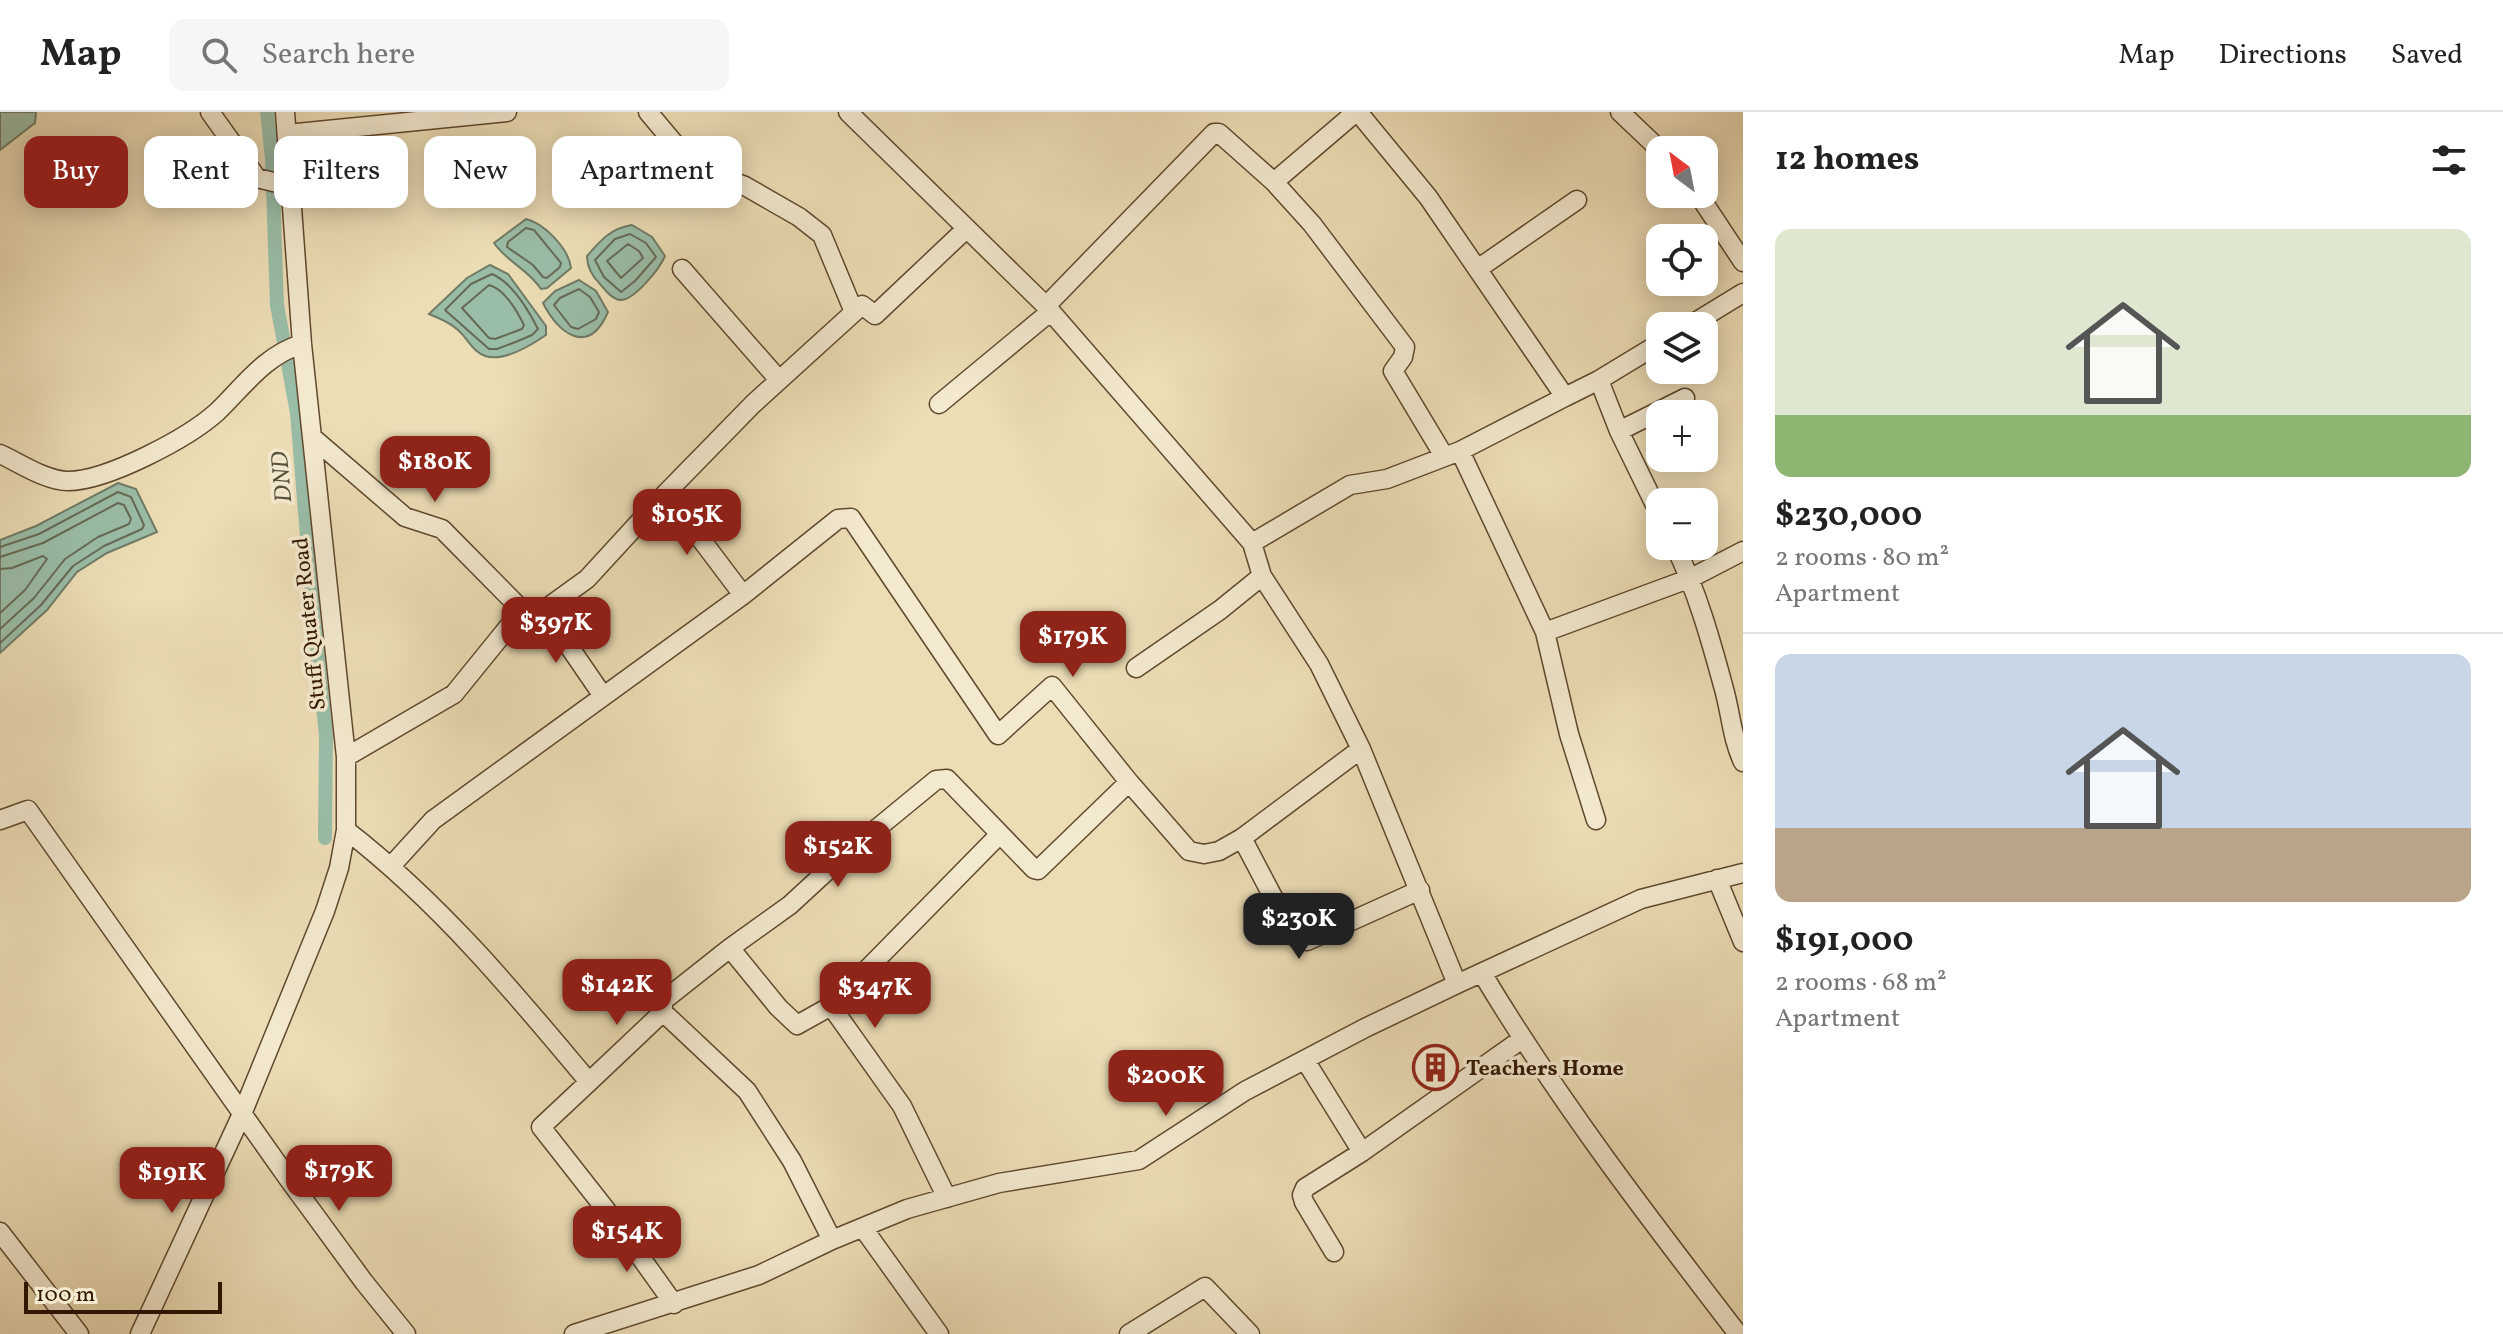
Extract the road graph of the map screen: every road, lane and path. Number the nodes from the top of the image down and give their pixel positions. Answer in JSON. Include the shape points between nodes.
{"nodes":[{"id":1,"x":210,"y":112,"type":"edge"},
{"id":2,"x":285,"y":112,"type":"edge"},
{"id":3,"x":507,"y":112,"type":"edge"},
{"id":4,"x":648,"y":112,"type":"edge"},
{"id":5,"x":848,"y":112,"type":"edge"},
{"id":6,"x":1357,"y":112,"type":"edge"},
{"id":7,"x":1620,"y":112,"type":"edge"},
{"id":8,"x":419,"y":116,"type":"edge"},
{"id":9,"x":287,"y":134,"type":"joint"},
{"id":10,"x":1646,"y":137,"type":"edge"},
{"id":11,"x":274,"y":182,"type":"edge"},
{"id":12,"x":1274,"y":182,"type":"junction"},
{"id":13,"x":1577,"y":200,"type":"dead end"},
{"id":14,"x":279,"y":208,"type":"edge"},
{"id":15,"x":1707,"y":208,"type":"edge"},
{"id":16,"x":966,"y":229,"type":"junction"},
{"id":17,"x":1743,"y":262,"type":"edge"},
{"id":18,"x":1479,"y":268,"type":"junction"},
{"id":19,"x":682,"y":269,"type":"dead end"},
{"id":20,"x":1743,"y":293,"type":"edge"},
{"id":21,"x":1048,"y":309,"type":"junction"},
{"id":22,"x":854,"y":312,"type":"junction"},
{"id":23,"x":1712,"y":312,"type":"edge"},
{"id":24,"x":289,"y":349,"type":"junction"},
{"id":25,"x":1646,"y":351,"type":"edge"},
{"id":26,"x":779,"y":380,"type":"junction"},
{"id":27,"x":1599,"y":380,"type":"junction"},
{"id":28,"x":1565,"y":397,"type":"junction"},
{"id":29,"x":1685,"y":398,"type":"dead end"},
{"id":30,"x":939,"y":404,"type":"dead end"},
{"id":31,"x":1619,"y":431,"type":"junction"},
{"id":32,"x":312,"y":437,"type":"junction"},
{"id":33,"x":0,"y":454,"type":"edge"},
{"id":34,"x":1452,"y":454,"type":"junction"},
{"id":35,"x":1647,"y":488,"type":"edge"},
{"id":36,"x":666,"y":493,"type":"junction"},
{"id":37,"x":1252,"y":543,"type":"junction"},
{"id":38,"x":1743,"y":551,"type":"edge"},
{"id":39,"x":1682,"y":560,"type":"edge"},
{"id":40,"x":1262,"y":576,"type":"junction"},
{"id":41,"x":1691,"y":578,"type":"junction"},
{"id":42,"x":743,"y":595,"type":"junction"},
{"id":43,"x":522,"y":610,"type":"junction"},
{"id":44,"x":544,"y":610,"type":"junction"},
{"id":45,"x":1545,"y":632,"type":"junction"},
{"id":46,"x":1136,"y":668,"type":"dead end"},
{"id":47,"x":603,"y":696,"type":"junction"},
{"id":48,"x":1361,"y":749,"type":"junction"},
{"id":49,"x":346,"y":757,"type":"junction"},
{"id":50,"x":1743,"y":762,"type":"edge"},
{"id":51,"x":1129,"y":782,"type":"junction"},
{"id":52,"x":0,"y":820,"type":"edge"},
{"id":53,"x":1596,"y":820,"type":"dead end"},
{"id":54,"x":346,"y":830,"type":"junction"},
{"id":55,"x":999,"y":835,"type":"junction"},
{"id":56,"x":1242,"y":838,"type":"junction"},
{"id":57,"x":392,"y":865,"type":"junction"},
{"id":58,"x":1743,"y":873,"type":"edge"},
{"id":59,"x":1717,"y":879,"type":"junction"},
{"id":60,"x":1420,"y":890,"type":"junction"},
{"id":61,"x":1743,"y":942,"type":"edge"},
{"id":62,"x":730,"y":948,"type":"junction"},
{"id":63,"x":1482,"y":973,"type":"junction"},
{"id":64,"x":1457,"y":984,"type":"junction"},
{"id":65,"x":831,"y":1006,"type":"junction"},
{"id":66,"x":663,"y":1012,"type":"junction"},
{"id":67,"x":1522,"y":1039,"type":"junction"},
{"id":68,"x":1305,"y":1060,"type":"junction"},
{"id":69,"x":589,"y":1082,"type":"junction"},
{"id":70,"x":242,"y":1114,"type":"junction"},
{"id":71,"x":1362,"y":1152,"type":"junction"},
{"id":72,"x":947,"y":1198,"type":"junction"},
{"id":73,"x":863,"y":1228,"type":"junction"},
{"id":74,"x":0,"y":1232,"type":"edge"},
{"id":75,"x":832,"y":1240,"type":"junction"},
{"id":76,"x":1334,"y":1252,"type":"dead end"},
{"id":77,"x":674,"y":1304,"type":"junction"},
{"id":78,"x":79,"y":1334,"type":"edge"},
{"id":79,"x":140,"y":1334,"type":"edge"},
{"id":80,"x":406,"y":1334,"type":"edge"},
{"id":81,"x":574,"y":1334,"type":"edge"},
{"id":82,"x":939,"y":1334,"type":"edge"},
{"id":83,"x":1129,"y":1334,"type":"edge"},
{"id":84,"x":1250,"y":1334,"type":"edge"},
{"id":85,"x":1738,"y":1334,"type":"edge"}],
"edges":[{"from":1,"to":11,"type":"street","via":[[257,178]]},
{"from":2,"to":9,"type":"street","name":"Stuff Quater Road"},
{"from":3,"to":8,"type":"street"},
{"from":4,"to":22,"type":"street","via":[[695,168],[745,186],[822,235]]},
{"from":5,"to":16,"type":"street"},
{"from":6,"to":12,"type":"street"},
{"from":6,"to":18,"type":"street"},
{"from":7,"to":10,"type":"street"},
{"from":8,"to":9,"type":"street"},
{"from":12,"to":21,"type":"street","via":[[1214,133]]},
{"from":12,"to":34,"type":"street","via":[[1405,347],[1393,371]]},
{"from":13,"to":18,"type":"street"},
{"from":14,"to":24,"type":"street","name":"Stuff Quater Road"},
{"from":15,"to":17,"type":"street"},
{"from":16,"to":21,"type":"street"},
{"from":16,"to":22,"type":"street","via":[[875,315],[862,305]]},
{"from":18,"to":28,"type":"street"},
{"from":19,"to":26,"type":"street"},
{"from":20,"to":23,"type":"street"},
{"from":21,"to":30,"type":"street"},
{"from":21,"to":37,"type":"street"},
{"from":22,"to":26,"type":"street"},
{"from":24,"to":32,"type":"street","name":"Stuff Quater Road"},
{"from":24,"to":33,"type":"street","via":[[264,363],[197,428],[100,475],[54,479]]},
{"from":25,"to":27,"type":"street"},
{"from":26,"to":36,"type":"street"},
{"from":27,"to":28,"type":"street"},
{"from":27,"to":31,"type":"street"},
{"from":28,"to":34,"type":"street"},
{"from":29,"to":31,"type":"street"},
{"from":31,"to":35,"type":"street"},
{"from":32,"to":43,"type":"street","via":[[405,517],[442,529]]},
{"from":32,"to":49,"type":"street","name":"Stuff Quater Road"},
{"from":34,"to":37,"type":"street","via":[[1387,479],[1350,485]]},
{"from":34,"to":45,"type":"street"},
{"from":36,"to":42,"type":"street"},
{"from":36,"to":44,"type":"street","via":[[587,579]]},
{"from":37,"to":40,"type":"street"},
{"from":38,"to":41,"type":"street"},
{"from":39,"to":41,"type":"street"},
{"from":40,"to":46,"type":"street"},
{"from":40,"to":48,"type":"street","via":[[1319,664]]},
{"from":41,"to":45,"type":"street"},
{"from":41,"to":50,"type":"street"},
{"from":42,"to":47,"type":"street"},
{"from":42,"to":51,"type":"street","via":[[838,519],[851,518],[998,735],[1052,686]]},
{"from":43,"to":44,"type":"street"},
{"from":43,"to":49,"type":"street","via":[[454,694]]},
{"from":44,"to":47,"type":"street"},
{"from":45,"to":53,"type":"street"},
{"from":47,"to":57,"type":"street","via":[[433,820]]},
{"from":48,"to":56,"type":"street"},
{"from":48,"to":60,"type":"street"},
{"from":49,"to":54,"type":"street","name":"Stuff Quater Road"},
{"from":51,"to":55,"type":"street","via":[[1038,870]]},
{"from":51,"to":56,"type":"street","via":[[1189,851],[1219,851]]},
{"from":52,"to":70,"type":"street","via":[[28,810]]},
{"from":54,"to":57,"type":"street"},
{"from":54,"to":70,"type":"street","name":"Stuff Quater Road","via":[[325,911]]},
{"from":55,"to":62,"type":"street","via":[[947,779],[936,780],[790,905]]},
{"from":55,"to":65,"type":"street"},
{"from":56,"to":60,"type":"street","via":[[1299,940]]},
{"from":57,"to":69,"type":"street","via":[[491,965]]},
{"from":58,"to":59,"type":"street"},
{"from":59,"to":61,"type":"street"},
{"from":59,"to":63,"type":"street","via":[[1641,899]]},
{"from":60,"to":64,"type":"street"},
{"from":62,"to":65,"type":"street","via":[[797,1025]]},
{"from":62,"to":66,"type":"street","via":[[663,1001]]},
{"from":63,"to":64,"type":"street"},
{"from":63,"to":67,"type":"street"},
{"from":64,"to":68,"type":"street"},
{"from":65,"to":72,"type":"street","via":[[902,1106]]},
{"from":66,"to":69,"type":"street"},
{"from":66,"to":75,"type":"street","via":[[747,1091],[792,1161]]},
{"from":67,"to":71,"type":"street"},
{"from":67,"to":85,"type":"street","via":[[1649,1220]]},
{"from":68,"to":71,"type":"street"},
{"from":68,"to":72,"type":"street","via":[[1245,1091],[1139,1160],[999,1183]]},
{"from":69,"to":77,"type":"street","via":[[541,1127]]},
{"from":70,"to":79,"type":"street","name":"Stuff Quater Road"},
{"from":70,"to":80,"type":"street"},
{"from":71,"to":76,"type":"street","via":[[1302,1195]]},
{"from":72,"to":73,"type":"street"},
{"from":73,"to":75,"type":"street"},
{"from":73,"to":82,"type":"street"},
{"from":74,"to":78,"type":"street"},
{"from":75,"to":77,"type":"street","via":[[759,1275]]},
{"from":77,"to":81,"type":"street"},
{"from":83,"to":84,"type":"street","via":[[1205,1287]]}]}
